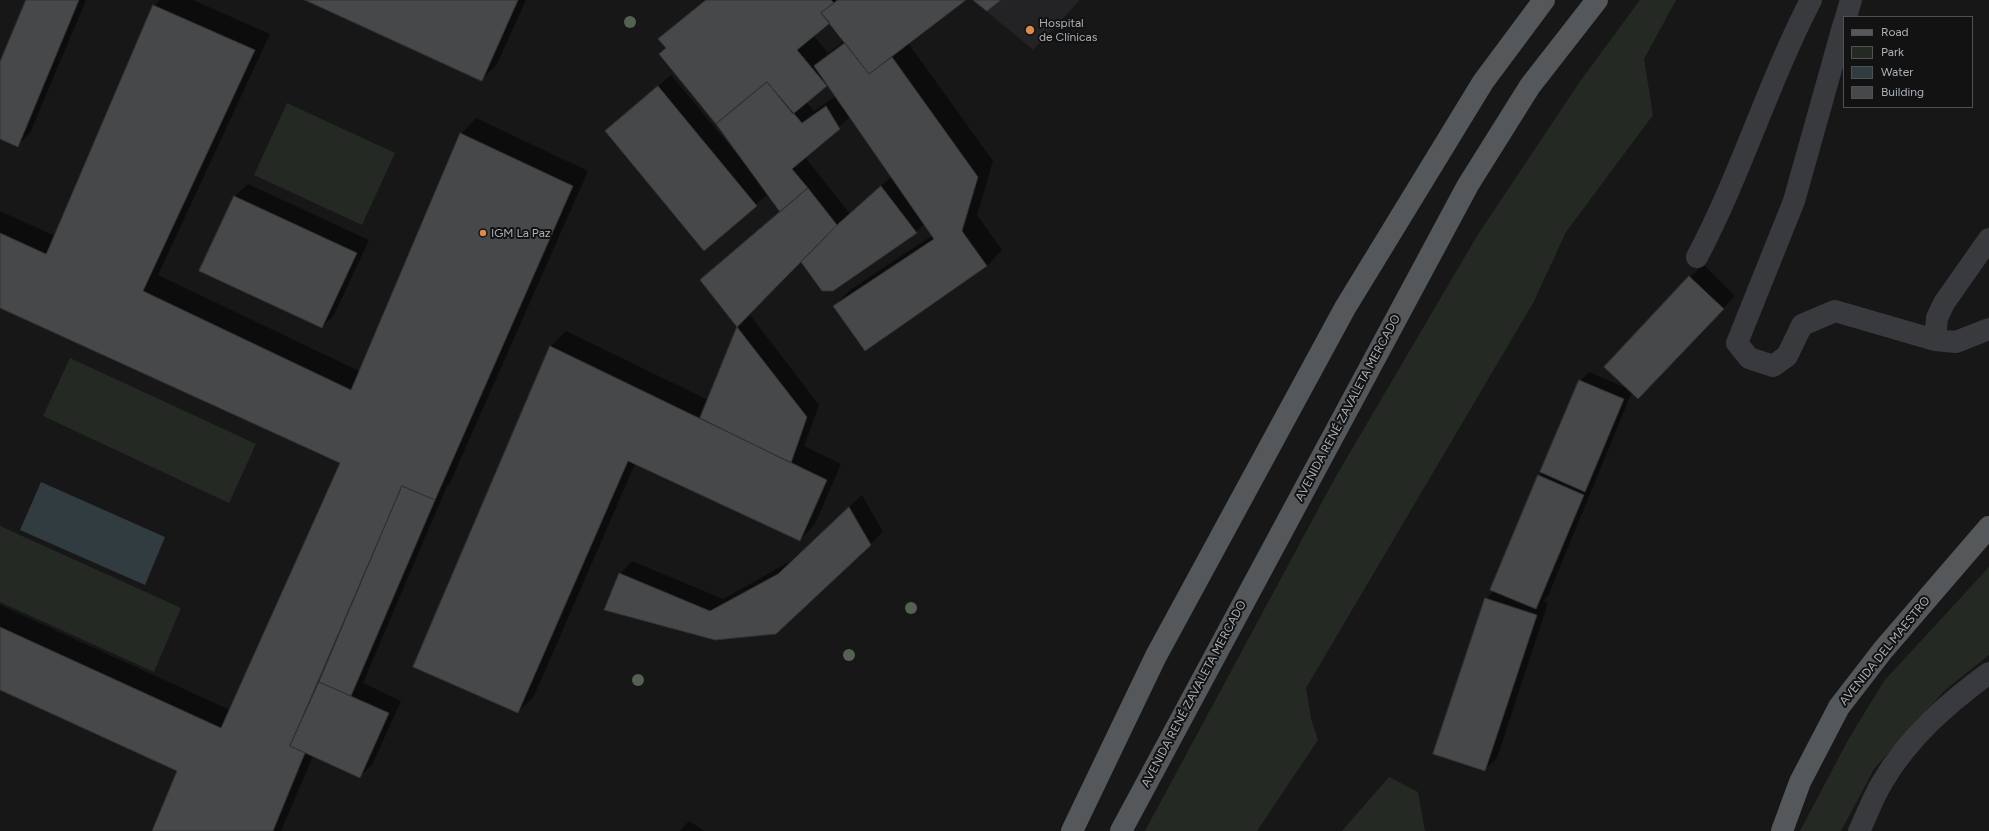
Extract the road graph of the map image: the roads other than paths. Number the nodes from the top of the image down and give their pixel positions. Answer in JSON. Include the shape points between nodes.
{"nodes":[{"id":1,"x":1544,"y":0,"type":"edge"},
{"id":2,"x":1597,"y":0,"type":"edge"},
{"id":3,"x":1811,"y":0,"type":"edge"},
{"id":4,"x":1851,"y":0,"type":"edge"},
{"id":5,"x":1846,"y":16,"type":"edge"},
{"id":6,"x":1843,"y":27,"type":"edge"},
{"id":7,"x":1989,"y":239,"type":"edge"},
{"id":8,"x":1697,"y":257,"type":"dead end"},
{"id":9,"x":1989,"y":329,"type":"edge"},
{"id":10,"x":1935,"y":340,"type":"junction"},
{"id":11,"x":1989,"y":527,"type":"edge"},
{"id":12,"x":1989,"y":673,"type":"edge"},
{"id":13,"x":1072,"y":831,"type":"edge"},
{"id":14,"x":1120,"y":831,"type":"edge"},
{"id":15,"x":1782,"y":831,"type":"edge"},
{"id":16,"x":1859,"y":831,"type":"edge"}],
"edges":[{"from":1,"to":13,"type":"main road","via":[[1483,82],[1346,308],[1156,656]]},
{"from":2,"to":14,"type":"main road","name":"AVENIDA RENÉ ZAVALETA MERCADO","via":[[1530,86],[1468,185]]},
{"from":3,"to":8,"type":"street","via":[[1797,27],[1713,226]]},
{"from":4,"to":5,"type":"street"},
{"from":6,"to":10,"type":"street","via":[[1794,201],[1737,343],[1749,358],[1772,366],[1787,356],[1802,325],[1835,311]]},
{"from":7,"to":10,"type":"street","via":[[1944,303],[1937,318]]},
{"from":9,"to":10,"type":"street","via":[[1956,342]]},
{"from":11,"to":15,"type":"main road","name":"AVENIDA DEL MAESTRO","via":[[1883,650],[1839,707],[1800,782]]},
{"from":12,"to":16,"type":"street","via":[[1963,692],[1920,731],[1883,781]]}]}
